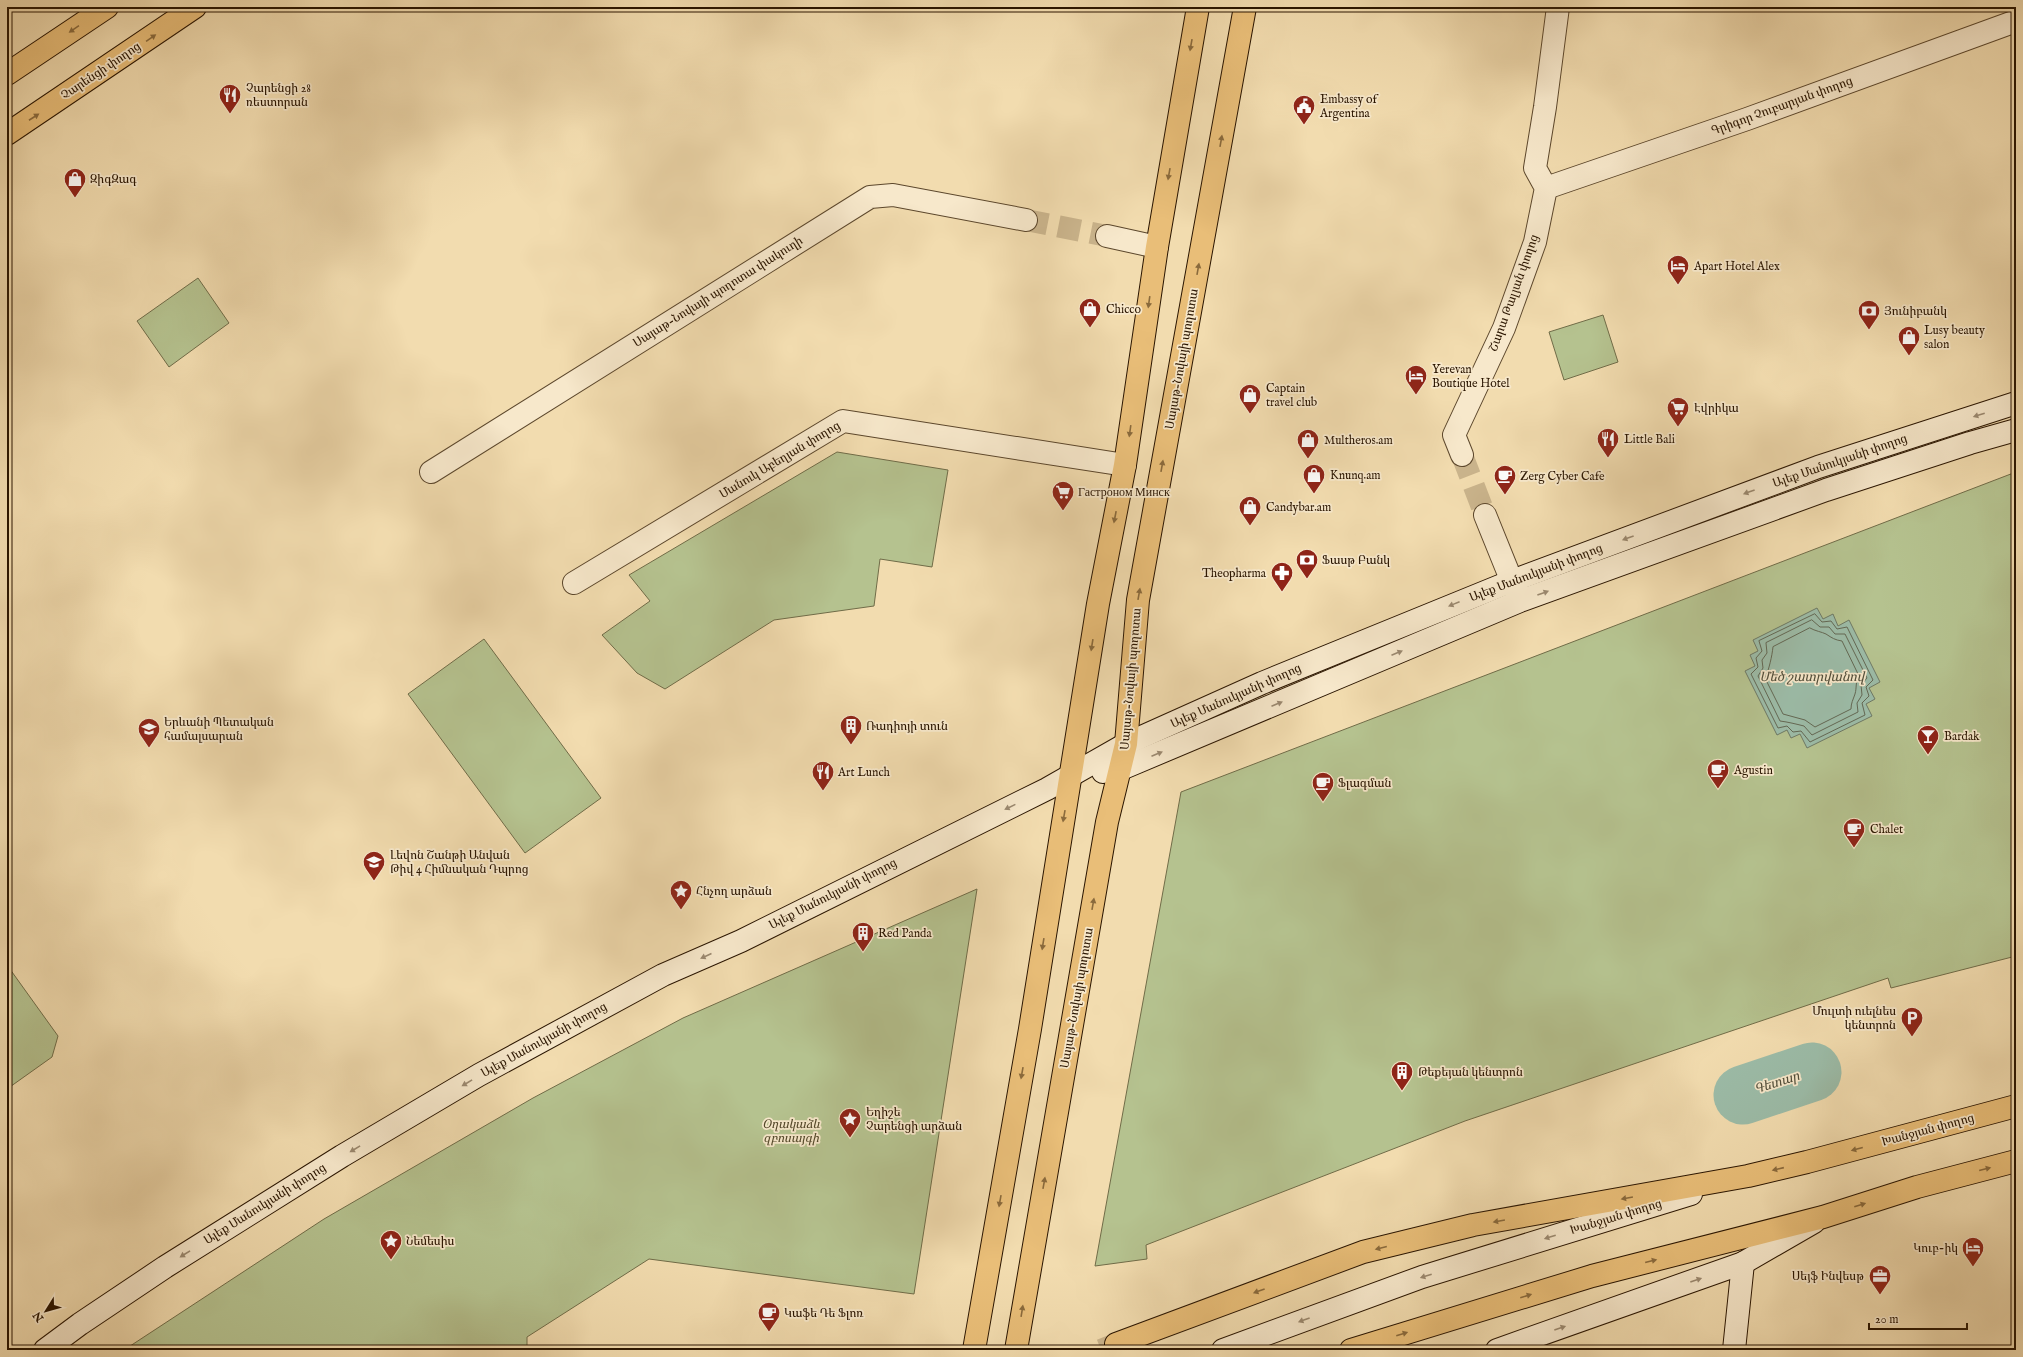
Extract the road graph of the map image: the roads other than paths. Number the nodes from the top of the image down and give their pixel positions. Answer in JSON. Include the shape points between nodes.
{"nodes":[{"id":1,"x":106,"y":7,"type":"edge"},
{"id":2,"x":195,"y":7,"type":"edge"},
{"id":3,"x":1198,"y":7,"type":"edge"},
{"id":4,"x":1245,"y":7,"type":"edge"},
{"id":5,"x":1558,"y":7,"type":"edge"},
{"id":6,"x":2016,"y":21,"type":"edge"},
{"id":7,"x":7,"y":74,"type":"edge"},
{"id":8,"x":7,"y":134,"type":"edge"},
{"id":9,"x":1546,"y":188,"type":"junction"},
{"id":10,"x":1026,"y":220,"type":"tunnel mouth"},
{"id":11,"x":1107,"y":236,"type":"tunnel mouth"},
{"id":12,"x":1157,"y":247,"type":"junction"},
{"id":13,"x":2016,"y":403,"type":"edge"},
{"id":14,"x":2016,"y":430,"type":"edge"},
{"id":15,"x":1462,"y":455,"type":"tunnel mouth"},
{"id":16,"x":1125,"y":465,"type":"junction"},
{"id":17,"x":431,"y":472,"type":"dead end"},
{"id":18,"x":1485,"y":515,"type":"tunnel mouth"},
{"id":19,"x":1512,"y":580,"type":"junction"},
{"id":20,"x":574,"y":583,"type":"dead end"},
{"id":21,"x":1520,"y":601,"type":"junction"},
{"id":22,"x":1126,"y":744,"type":"junction"},
{"id":23,"x":1121,"y":769,"type":"junction"},
{"id":24,"x":1070,"y":778,"type":"junction"},
{"id":25,"x":2016,"y":1106,"type":"edge"},
{"id":26,"x":2016,"y":1161,"type":"edge"},
{"id":27,"x":1748,"y":1176,"type":"junction"},
{"id":28,"x":1823,"y":1217,"type":"junction"},
{"id":29,"x":1743,"y":1263,"type":"junction"},
{"id":30,"x":1116,"y":1344,"type":"tunnel mouth"},
{"id":31,"x":45,"y":1350,"type":"edge"},
{"id":32,"x":974,"y":1350,"type":"edge"},
{"id":33,"x":1016,"y":1350,"type":"edge"},
{"id":34,"x":1223,"y":1350,"type":"edge"},
{"id":35,"x":1351,"y":1350,"type":"edge"},
{"id":36,"x":1497,"y":1350,"type":"edge"},
{"id":37,"x":1734,"y":1350,"type":"edge"}],
"edges":[{"from":1,"to":7,"type":"main road","one_way":true},
{"from":8,"to":2,"type":"main road","name":"Չարենցի փողոց","one_way":true},
{"from":3,"to":12,"type":"main road","one_way":true},
{"from":22,"to":4,"type":"main road","name":"Սայաթ-Նովայի պողոտա","one_way":true,"via":[[1138,600]]},
{"from":5,"to":9,"type":"street","via":[[1535,168]]},
{"from":6,"to":9,"type":"street","name":"Գրիգոր Չուբարյան փողոց","via":[[1747,119]]},
{"from":9,"to":15,"type":"street","name":"Շարա Թալյան փողոց","via":[[1535,242],[1504,328],[1454,435]]},
{"from":10,"to":17,"type":"street","name":"Սայաթ-Նովայի պողոտա փակուղի","via":[[893,195],[870,197]]},
{"from":11,"to":12,"type":"street"},
{"from":12,"to":16,"type":"main road","one_way":true},
{"from":13,"to":19,"type":"street","name":"Ալեք Մանուկյանի փողոց","one_way":true,"via":[[1818,466]]},
{"from":21,"to":14,"type":"street","name":"Ալեք Մանուկյանի փողոց","one_way":true,"via":[[1826,490]]},
{"from":16,"to":20,"type":"street","name":"Մանուկ Աբեղյան փողոց","via":[[843,421]]},
{"from":16,"to":24,"type":"main road","one_way":true,"via":[[1099,599]]},
{"from":18,"to":19,"type":"street"},
{"from":19,"to":21,"type":"street"},
{"from":19,"to":22,"type":"street","name":"Ալեք Մանուկյանի փողոց","one_way":true,"via":[[1262,683]]},
{"from":23,"to":21,"type":"street","name":"Ալեք Մանուկյանի փողոց","one_way":true},
{"from":22,"to":23,"type":"main road","name":"Սայաթ-Նովայի պողոտա"},
{"from":22,"to":24,"type":"street","name":"Ալեք Մանուկյանի փողոց"},
{"from":23,"to":24,"type":"street","name":"Ալեք Մանուկյանի փողոց"},
{"from":33,"to":23,"type":"main road","name":"Սայաթ-Նովայի պողոտա","one_way":true,"via":[[1107,822]]},
{"from":24,"to":31,"type":"street","name":"Ալեք Մանուկյանի փողոց","one_way":true,"via":[[741,941],[663,975],[479,1075],[342,1156],[165,1267]]},
{"from":24,"to":32,"type":"main road","one_way":true},
{"from":25,"to":27,"type":"main road","name":"Խանջյան փողոց","one_way":true},
{"from":28,"to":26,"type":"main road","one_way":true,"via":[[1917,1187]]},
{"from":27,"to":30,"type":"main road","one_way":true,"via":[[1474,1225],[1363,1252]]},
{"from":27,"to":34,"type":"street","name":"Խանջյան փողոց","one_way":true,"via":[[1422,1277]]},
{"from":28,"to":29,"type":"street"},
{"from":35,"to":28,"type":"main road","one_way":true,"via":[[1592,1276]]},
{"from":36,"to":29,"type":"street","one_way":true},
{"from":29,"to":37,"type":"street"}]}
